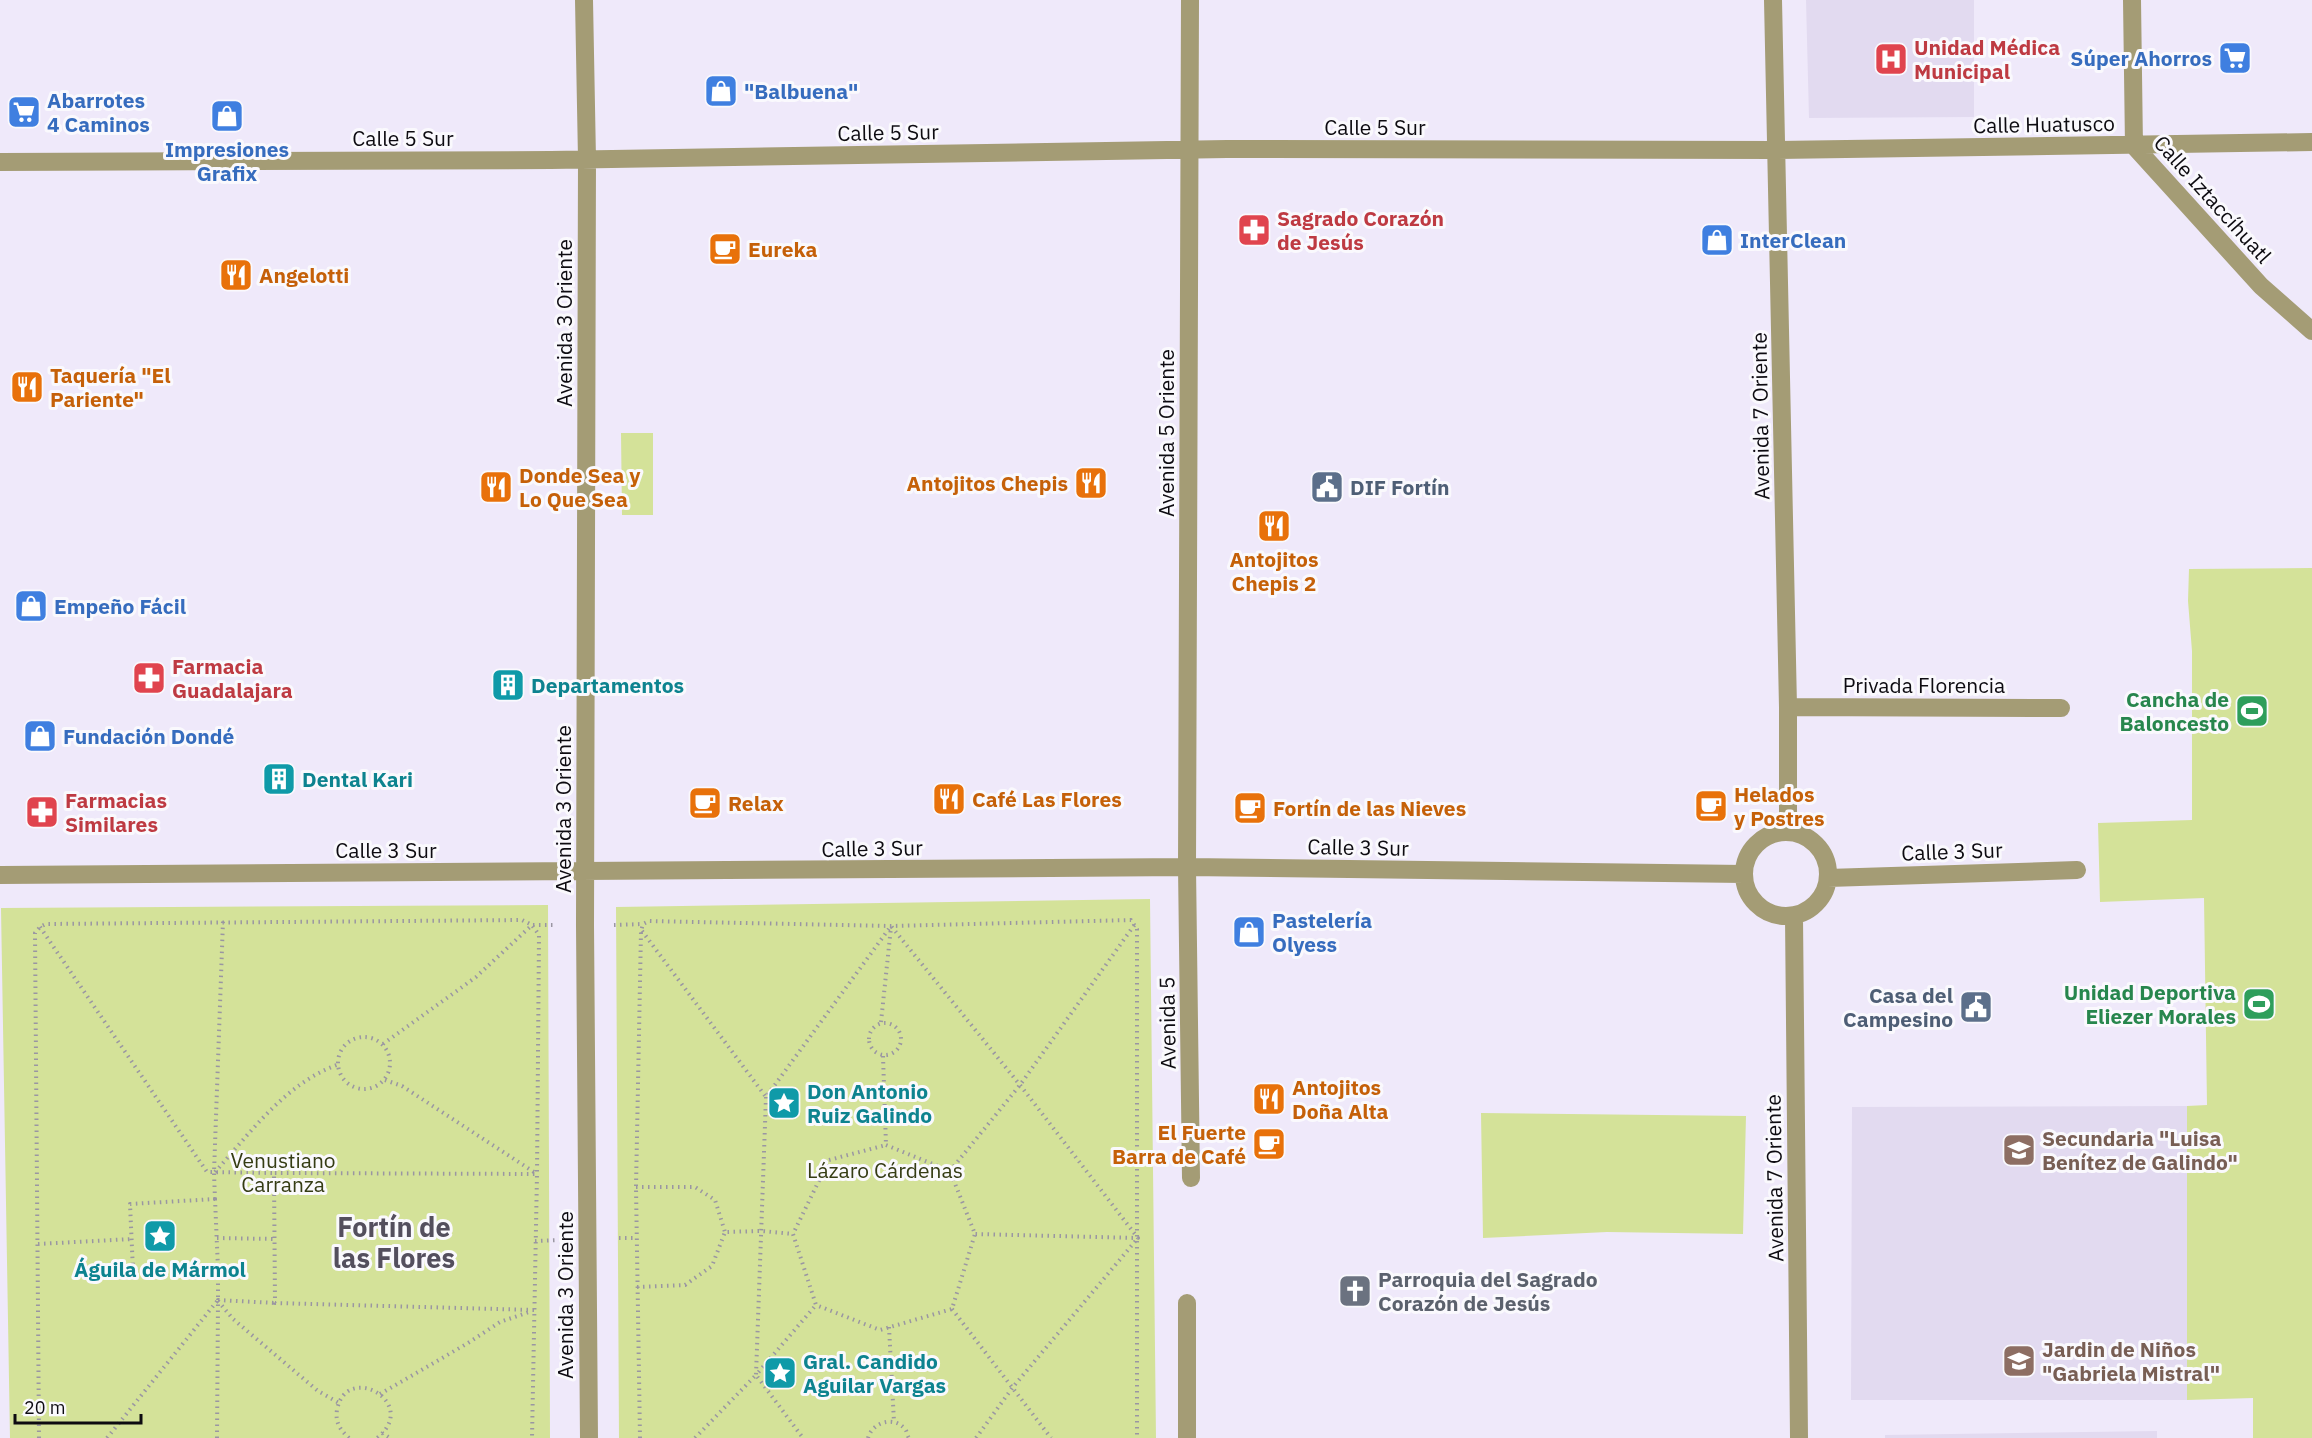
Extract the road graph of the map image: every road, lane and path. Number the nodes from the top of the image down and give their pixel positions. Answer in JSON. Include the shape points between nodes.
{"nodes":[{"id":1,"x":584,"y":0,"type":"edge"},
{"id":2,"x":1190,"y":0,"type":"edge"},
{"id":3,"x":1773,"y":0,"type":"edge"},
{"id":4,"x":2132,"y":0,"type":"edge"},
{"id":5,"x":2312,"y":142,"type":"edge"},
{"id":6,"x":2134,"y":146,"type":"junction"},
{"id":7,"x":1189,"y":150,"type":"junction"},
{"id":8,"x":1777,"y":150,"type":"junction"},
{"id":9,"x":587,"y":159,"type":"junction"},
{"id":10,"x":0,"y":162,"type":"edge"},
{"id":11,"x":2312,"y":331,"type":"edge"},
{"id":12,"x":1788,"y":707,"type":"junction"},
{"id":13,"x":2061,"y":708,"type":"dead end"},
{"id":14,"x":1788,"y":832,"type":"junction"},
{"id":15,"x":1187,"y":867,"type":"junction"},
{"id":16,"x":2077,"y":870,"type":"dead end"},
{"id":17,"x":586,"y":872,"type":"junction"},
{"id":18,"x":1744,"y":874,"type":"junction"},
{"id":19,"x":0,"y":875,"type":"edge"},
{"id":20,"x":1828,"y":878,"type":"junction"},
{"id":21,"x":1794,"y":917,"type":"junction"},
{"id":22,"x":223,"y":921,"type":"junction"},
{"id":23,"x":644,"y":924,"type":"junction"},
{"id":24,"x":1135,"y":924,"type":"junction"},
{"id":25,"x":532,"y":925,"type":"junction"},
{"id":26,"x":585,"y":925,"type":"junction"},
{"id":27,"x":891,"y":926,"type":"junction"},
{"id":28,"x":40,"y":927,"type":"junction"},
{"id":29,"x":641,"y":931,"type":"junction"},
{"id":30,"x":881,"y":1022,"type":"junction"},
{"id":31,"x":383,"y":1044,"type":"junction"},
{"id":32,"x":883,"y":1056,"type":"junction"},
{"id":33,"x":337,"y":1065,"type":"junction"},
{"id":34,"x":385,"y":1080,"type":"junction"},
{"id":35,"x":1020,"y":1085,"type":"junction"},
{"id":36,"x":766,"y":1097,"type":"junction"},
{"id":37,"x":886,"y":1145,"type":"junction"},
{"id":38,"x":950,"y":1171,"type":"junction"},
{"id":39,"x":214,"y":1173,"type":"junction"},
{"id":40,"x":274,"y":1173,"type":"junction"},
{"id":41,"x":537,"y":1174,"type":"junction"},
{"id":42,"x":1191,"y":1178,"type":"dead end"},
{"id":43,"x":636,"y":1187,"type":"junction"},
{"id":44,"x":215,"y":1199,"type":"junction"},
{"id":45,"x":762,"y":1231,"type":"junction"},
{"id":46,"x":725,"y":1232,"type":"junction"},
{"id":47,"x":793,"y":1234,"type":"junction"},
{"id":48,"x":975,"y":1234,"type":"junction"},
{"id":49,"x":217,"y":1238,"type":"junction"},
{"id":50,"x":1138,"y":1238,"type":"junction"},
{"id":51,"x":132,"y":1239,"type":"junction"},
{"id":52,"x":274,"y":1239,"type":"junction"},
{"id":53,"x":38,"y":1244,"type":"junction"},
{"id":54,"x":218,"y":1269,"type":"junction"},
{"id":55,"x":637,"y":1287,"type":"junction"},
{"id":56,"x":218,"y":1300,"type":"junction"},
{"id":57,"x":275,"y":1303,"type":"junction"},
{"id":58,"x":1187,"y":1304,"type":"dead end"},
{"id":59,"x":816,"y":1305,"type":"junction"},
{"id":60,"x":952,"y":1309,"type":"junction"},
{"id":61,"x":534,"y":1310,"type":"junction"},
{"id":62,"x":889,"y":1327,"type":"junction"},
{"id":63,"x":756,"y":1375,"type":"junction"},
{"id":64,"x":1013,"y":1387,"type":"junction"},
{"id":65,"x":380,"y":1394,"type":"junction"},
{"id":66,"x":339,"y":1403,"type":"junction"},
{"id":67,"x":894,"y":1422,"type":"junction"},
{"id":68,"x":382,"y":1433,"type":"junction"},
{"id":69,"x":39,"y":1438,"type":"edge"},
{"id":70,"x":107,"y":1438,"type":"edge"},
{"id":71,"x":218,"y":1438,"type":"edge"},
{"id":72,"x":349,"y":1438,"type":"edge"},
{"id":73,"x":377,"y":1438,"type":"edge"},
{"id":74,"x":390,"y":1438,"type":"edge"},
{"id":75,"x":532,"y":1438,"type":"edge"},
{"id":76,"x":588,"y":1438,"type":"edge"},
{"id":77,"x":640,"y":1438,"type":"edge"},
{"id":78,"x":695,"y":1438,"type":"edge"},
{"id":79,"x":803,"y":1438,"type":"edge"},
{"id":80,"x":868,"y":1438,"type":"edge"},
{"id":81,"x":909,"y":1438,"type":"edge"},
{"id":82,"x":976,"y":1438,"type":"edge"},
{"id":83,"x":1051,"y":1438,"type":"edge"},
{"id":84,"x":1137,"y":1438,"type":"edge"},
{"id":85,"x":1187,"y":1438,"type":"edge"},
{"id":86,"x":1799,"y":1438,"type":"edge"}],
"edges":[{"from":1,"to":9,"type":"street","name":"Avenida 3 Oriente"},
{"from":2,"to":7,"type":"street","name":"Avenida 5 Oriente"},
{"from":3,"to":8,"type":"street","name":"Avenida 7 Oriente"},
{"from":4,"to":6,"type":"street","name":"Calle Iztaccíhuatl"},
{"from":5,"to":6,"type":"street","name":"Calle Huatusco"},
{"from":6,"to":8,"type":"street","name":"Calle Huatusco"},
{"from":6,"to":11,"type":"street","name":"Calle Iztaccíhuatl","via":[[2261,286]]},
{"from":7,"to":8,"type":"street","name":"Calle 5 Sur"},
{"from":7,"to":9,"type":"street","name":"Calle 5 Sur"},
{"from":7,"to":15,"type":"street","name":"Avenida 5 Oriente"},
{"from":8,"to":12,"type":"street","name":"Avenida 7 Oriente"},
{"from":9,"to":10,"type":"street","name":"Calle 5 Sur"},
{"from":9,"to":17,"type":"street","name":"Avenida 3 Oriente"},
{"from":12,"to":13,"type":"street","name":"Privada Florencia"},
{"from":12,"to":14,"type":"street","name":"Avenida 7 Oriente"},
{"from":14,"to":18,"type":"street","via":[[1760,841],[1749,856]]},
{"from":14,"to":20,"type":"street","via":[[1798,833],[1821,849]]},
{"from":15,"to":17,"type":"street","name":"Calle 3 Sur"},
{"from":15,"to":18,"type":"street","name":"Calle 3 Sur"},
{"from":15,"to":42,"type":"street","name":"Avenida 5"},
{"from":16,"to":20,"type":"street","name":"Calle 3 Sur"},
{"from":17,"to":19,"type":"street","name":"Calle 3 Sur"},
{"from":17,"to":26,"type":"street","name":"Avenida 3 Oriente"},
{"from":18,"to":21,"type":"street","via":[[1746,887],[1760,908]]},
{"from":20,"to":21,"type":"street","via":[[1819,901]]},
{"from":21,"to":86,"type":"street","name":"Avenida 7 Oriente"},
{"from":22,"to":25,"type":"path","via":[[522,920]]},
{"from":22,"to":28,"type":"path"},
{"from":22,"to":39,"type":"path"},
{"from":23,"to":26,"type":"path"},
{"from":23,"to":27,"type":"path","via":[[649,921]]},
{"from":23,"to":29,"type":"path"},
{"from":24,"to":27,"type":"path","via":[[1131,920]]},
{"from":24,"to":35,"type":"path"},
{"from":24,"to":50,"type":"path"},
{"from":25,"to":26,"type":"path"},
{"from":25,"to":31,"type":"path","via":[[476,976]]},
{"from":25,"to":41,"type":"path","via":[[539,935]]},
{"from":26,"to":76,"type":"street","name":"Avenida 3 Oriente"},
{"from":27,"to":30,"type":"path"},
{"from":27,"to":35,"type":"path"},
{"from":27,"to":36,"type":"path"},
{"from":28,"to":39,"type":"path","via":[[207,1172]]},
{"from":28,"to":53,"type":"path","via":[[35,933]]},
{"from":29,"to":36,"type":"path"},
{"from":29,"to":43,"type":"path"},
{"from":30,"to":32,"type":"path","via":[[871,1028],[868,1039],[872,1050]]},
{"from":30,"to":32,"type":"path","via":[[893,1024],[900,1033],[901,1044],[893,1053]]},
{"from":31,"to":33,"type":"path","via":[[372,1038],[351,1040],[340,1052]]},
{"from":31,"to":34,"type":"path","via":[[390,1055]]},
{"from":32,"to":37,"type":"path"},
{"from":33,"to":34,"type":"path","via":[[350,1086],[362,1090],[375,1088]]},
{"from":33,"to":39,"type":"path","via":[[319,1071],[282,1100]]},
{"from":34,"to":41,"type":"path","via":[[402,1086]]},
{"from":35,"to":38,"type":"path"},
{"from":35,"to":50,"type":"path"},
{"from":36,"to":45,"type":"path"},
{"from":37,"to":38,"type":"path"},
{"from":37,"to":47,"type":"path","via":[[829,1160]]},
{"from":38,"to":48,"type":"path"},
{"from":39,"to":40,"type":"path"},
{"from":39,"to":44,"type":"path"},
{"from":40,"to":41,"type":"path"},
{"from":40,"to":52,"type":"path"},
{"from":41,"to":61,"type":"path"},
{"from":43,"to":46,"type":"path","via":[[695,1187],[715,1200]]},
{"from":43,"to":55,"type":"path"},
{"from":44,"to":49,"type":"path"},
{"from":44,"to":51,"type":"path","via":[[130,1204]]},
{"from":45,"to":46,"type":"path"},
{"from":45,"to":47,"type":"path"},
{"from":45,"to":63,"type":"path"},
{"from":46,"to":55,"type":"path","via":[[712,1266],[685,1285]]},
{"from":47,"to":59,"type":"path"},
{"from":48,"to":50,"type":"path"},
{"from":48,"to":60,"type":"path"},
{"from":49,"to":52,"type":"path"},
{"from":49,"to":54,"type":"path"},
{"from":50,"to":64,"type":"path"},
{"from":50,"to":84,"type":"path"},
{"from":51,"to":53,"type":"path"},
{"from":51,"to":54,"type":"path","via":[[133,1270]]},
{"from":52,"to":57,"type":"path"},
{"from":53,"to":69,"type":"path"},
{"from":54,"to":56,"type":"path"},
{"from":55,"to":77,"type":"path"},
{"from":56,"to":57,"type":"path"},
{"from":56,"to":66,"type":"path","via":[[233,1319],[318,1391]]},
{"from":56,"to":70,"type":"path"},
{"from":56,"to":71,"type":"path"},
{"from":57,"to":61,"type":"path"},
{"from":58,"to":85,"type":"street"},
{"from":59,"to":62,"type":"path","via":[[880,1330]]},
{"from":59,"to":63,"type":"path"},
{"from":60,"to":62,"type":"path"},
{"from":60,"to":64,"type":"path"},
{"from":61,"to":65,"type":"path","via":[[500,1322]]},
{"from":61,"to":75,"type":"path"},
{"from":62,"to":67,"type":"path"},
{"from":63,"to":78,"type":"path"},
{"from":63,"to":79,"type":"path"},
{"from":64,"to":82,"type":"path"},
{"from":64,"to":83,"type":"path"},
{"from":65,"to":66,"type":"path","via":[[362,1387],[348,1392]]},
{"from":65,"to":68,"type":"path","via":[[391,1412]]},
{"from":66,"to":72,"type":"path","via":[[336,1417],[341,1431]]},
{"from":67,"to":80,"type":"path","via":[[880,1423]]},
{"from":67,"to":81,"type":"path","via":[[905,1429]]},
{"from":68,"to":73,"type":"path"},
{"from":68,"to":74,"type":"path"}]}
